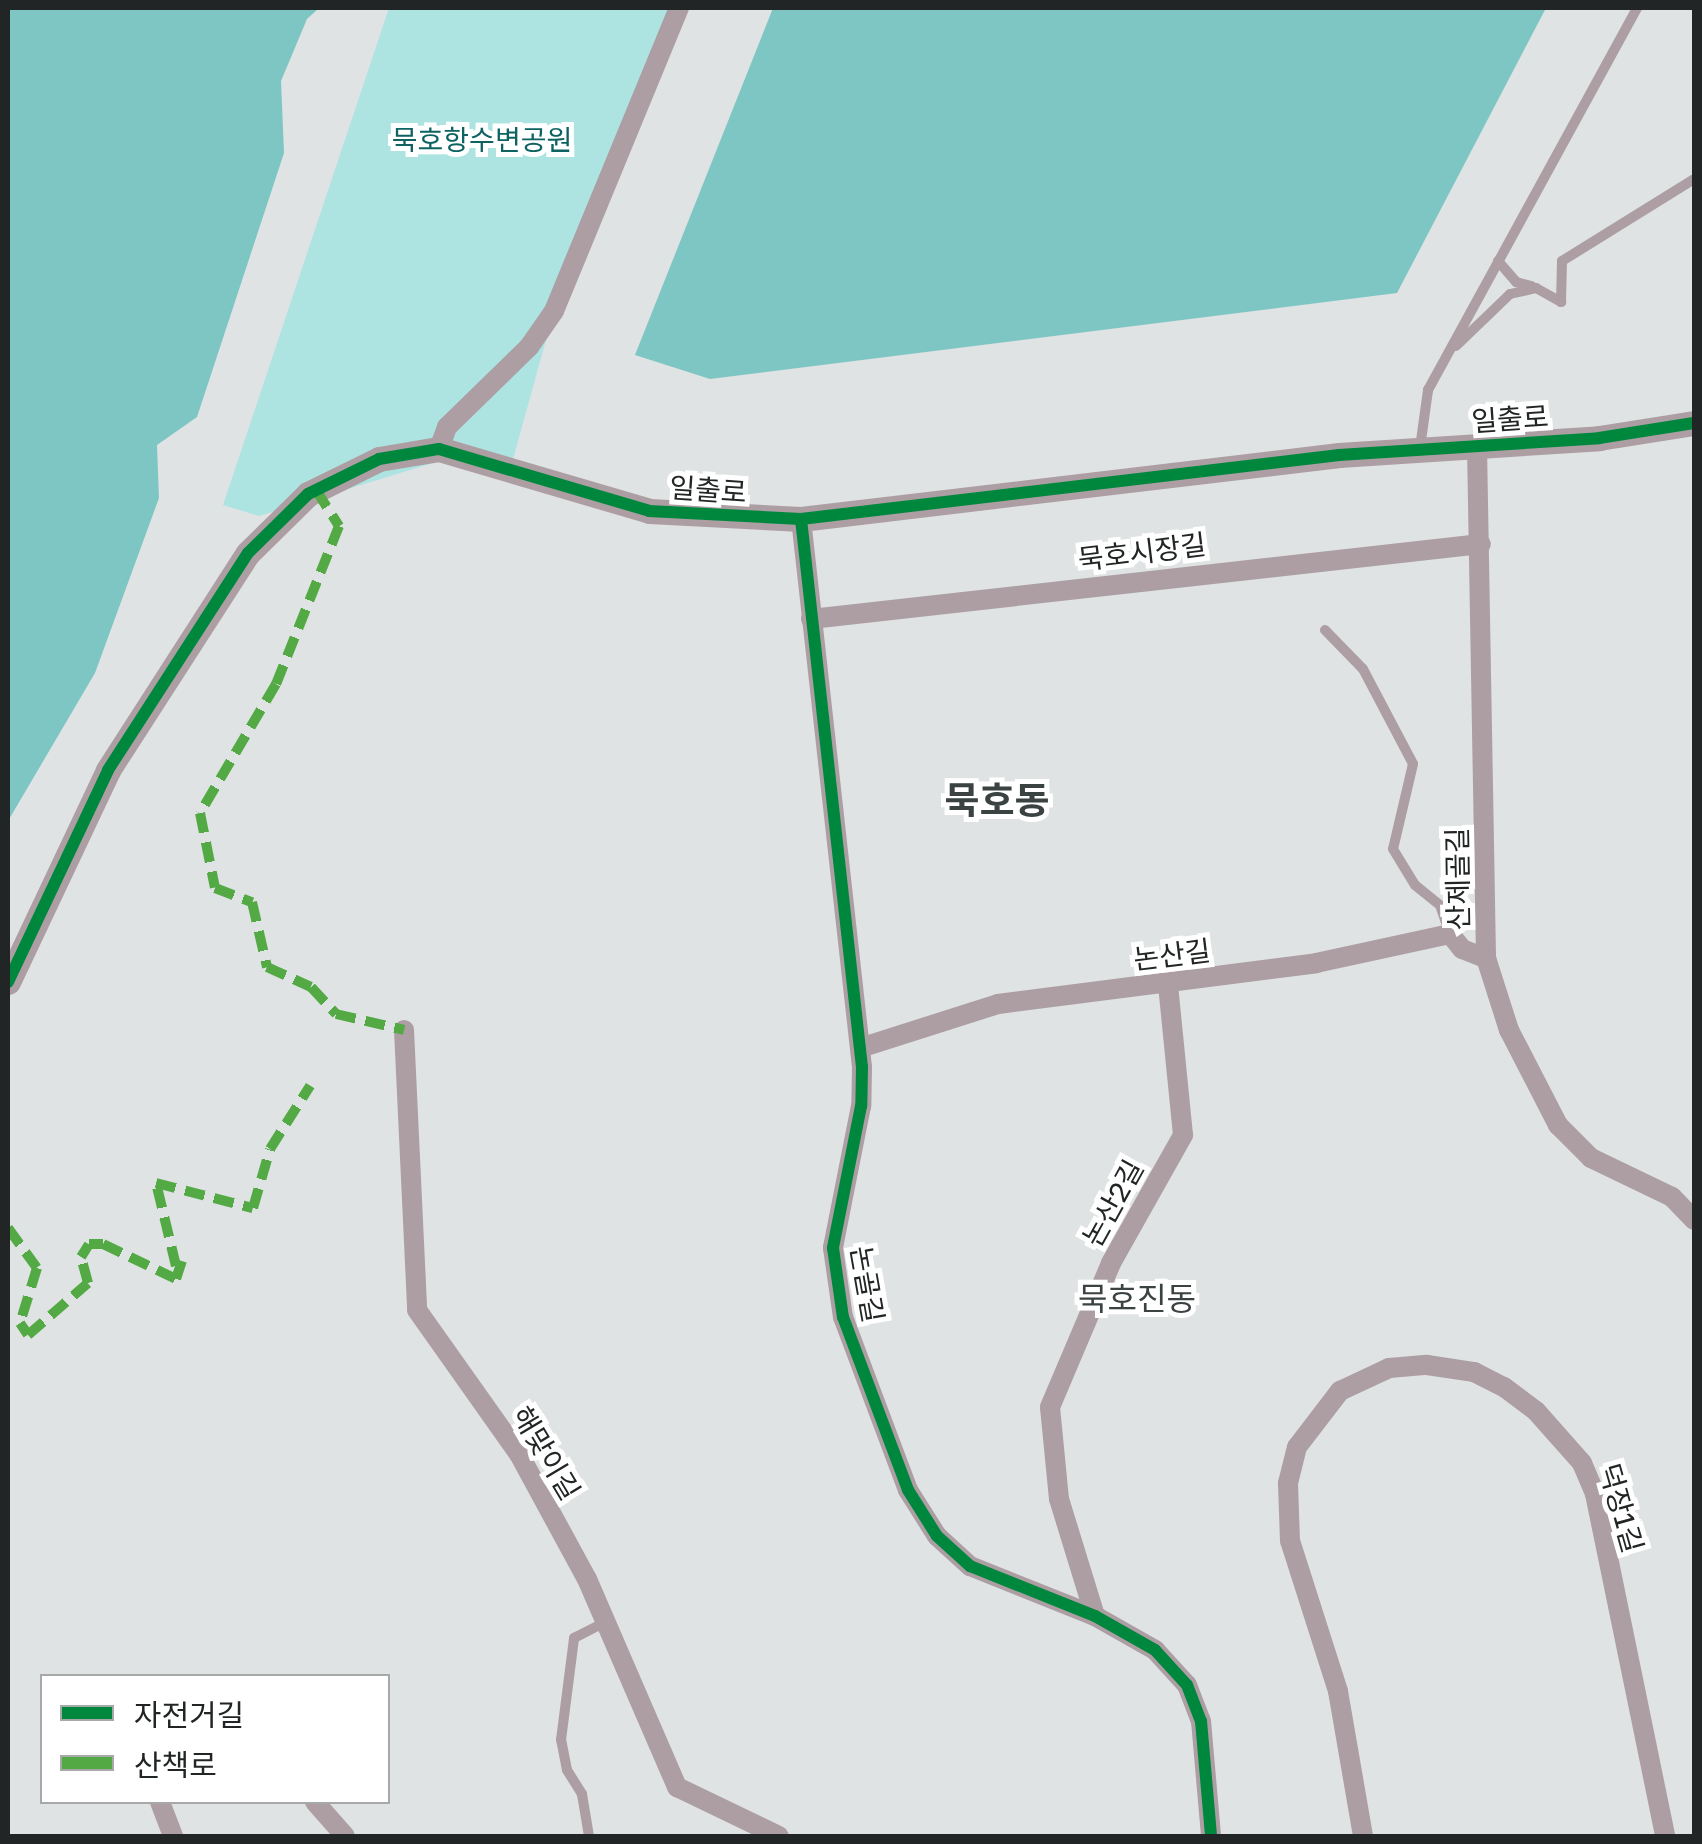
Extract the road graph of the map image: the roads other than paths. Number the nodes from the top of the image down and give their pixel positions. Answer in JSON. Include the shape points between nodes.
{"nodes":[{"id":1,"x":678,"y":8,"type":"edge"},
{"id":2,"x":1636,"y":8,"type":"edge"},
{"id":3,"x":1694,"y":179,"type":"edge"},
{"id":4,"x":1498,"y":261,"type":"junction"},
{"id":5,"x":1536,"y":288,"type":"junction"},
{"id":6,"x":1448,"y":354,"type":"junction"},
{"id":7,"x":1694,"y":423,"type":"edge"},
{"id":8,"x":1477,"y":446,"type":"junction"},
{"id":9,"x":439,"y":449,"type":"junction"},
{"id":10,"x":1420,"y":450,"type":"junction"},
{"id":11,"x":801,"y":519,"type":"junction"},
{"id":12,"x":1480,"y":544,"type":"junction"},
{"id":13,"x":811,"y":619,"type":"junction"},
{"id":14,"x":1325,"y":630,"type":"dead end"},
{"id":15,"x":1450,"y":934,"type":"junction"},
{"id":16,"x":1486,"y":958,"type":"junction"},
{"id":17,"x":8,"y":982,"type":"edge"},
{"id":18,"x":1168,"y":984,"type":"junction"},
{"id":19,"x":404,"y":1030,"type":"dead end"},
{"id":20,"x":860,"y":1048,"type":"junction"},
{"id":21,"x":1694,"y":1220,"type":"edge"},
{"id":22,"x":1095,"y":1616,"type":"junction"},
{"id":23,"x":605,"y":1622,"type":"junction"},
{"id":24,"x":161,"y":1804,"type":"edge"},
{"id":25,"x":316,"y":1804,"type":"edge"},
{"id":26,"x":173,"y":1836,"type":"edge"},
{"id":27,"x":345,"y":1836,"type":"edge"},
{"id":28,"x":589,"y":1836,"type":"edge"},
{"id":29,"x":779,"y":1836,"type":"edge"},
{"id":30,"x":1212,"y":1836,"type":"edge"},
{"id":31,"x":1363,"y":1836,"type":"edge"},
{"id":32,"x":1665,"y":1836,"type":"edge"}],
"edges":[{"from":1,"to":9,"type":"street","via":[[554,311],[530,347],[447,427]]},
{"from":2,"to":4,"type":"lane"},
{"from":3,"to":5,"type":"lane","via":[[1562,261],[1561,302]]},
{"from":4,"to":5,"type":"lane","via":[[1516,282]]},
{"from":4,"to":6,"type":"lane"},
{"from":5,"to":6,"type":"lane","via":[[1510,294]]},
{"from":6,"to":10,"type":"lane","via":[[1428,390]]},
{"from":7,"to":8,"type":"street","name":"일출로"},
{"from":8,"to":10,"type":"street","name":"일출로"},
{"from":8,"to":12,"type":"street","name":"산제골길"},
{"from":9,"to":11,"type":"street","name":"일출로","via":[[650,512]]},
{"from":9,"to":17,"type":"street","name":"일출로","via":[[406,450],[336,477],[281,516],[248,554],[108,770]]},
{"from":10,"to":11,"type":"street","name":"일출로"},
{"from":11,"to":13,"type":"street","name":"논골길"},
{"from":12,"to":13,"type":"street","name":"묵호시장길"},
{"from":12,"to":16,"type":"street","name":"산제골길"},
{"from":13,"to":20,"type":"street","name":"논골길"},
{"from":14,"to":15,"type":"lane","via":[[1363,669],[1412,764],[1393,849],[1415,885],[1440,904]]},
{"from":15,"to":16,"type":"street","via":[[1462,949]]},
{"from":15,"to":18,"type":"street","name":"논산길","via":[[1316,963]]},
{"from":16,"to":21,"type":"street","name":"산제골길","via":[[1509,1030],[1558,1125],[1591,1158],[1672,1197]]},
{"from":18,"to":20,"type":"street","name":"논산길","via":[[982,1008]]},
{"from":18,"to":22,"type":"street","name":"논산2길","via":[[1183,1135],[1110,1263],[1050,1407],[1059,1499]]},
{"from":19,"to":23,"type":"street","name":"해맞이길","via":[[417,1310],[519,1454]]},
{"from":20,"to":22,"type":"street","name":"논골길","via":[[862,1106],[832,1248],[843,1317],[908,1490],[937,1536],[970,1566]]},
{"from":22,"to":30,"type":"street","name":"논골길","via":[[1155,1650],[1187,1685],[1201,1721]]},
{"from":23,"to":28,"type":"lane","via":[[574,1638],[561,1740],[566,1770],[582,1794]]},
{"from":23,"to":29,"type":"street","name":"해맞이길","via":[[677,1787]]},
{"from":24,"to":26,"type":"street"},
{"from":25,"to":27,"type":"street"},
{"from":31,"to":32,"type":"street","name":"덕장1길","via":[[1338,1691],[1290,1541],[1288,1483],[1297,1446],[1340,1391],[1389,1368],[1427,1366],[1474,1372],[1504,1388],[1536,1410],[1582,1463],[1595,1494]]}]}
